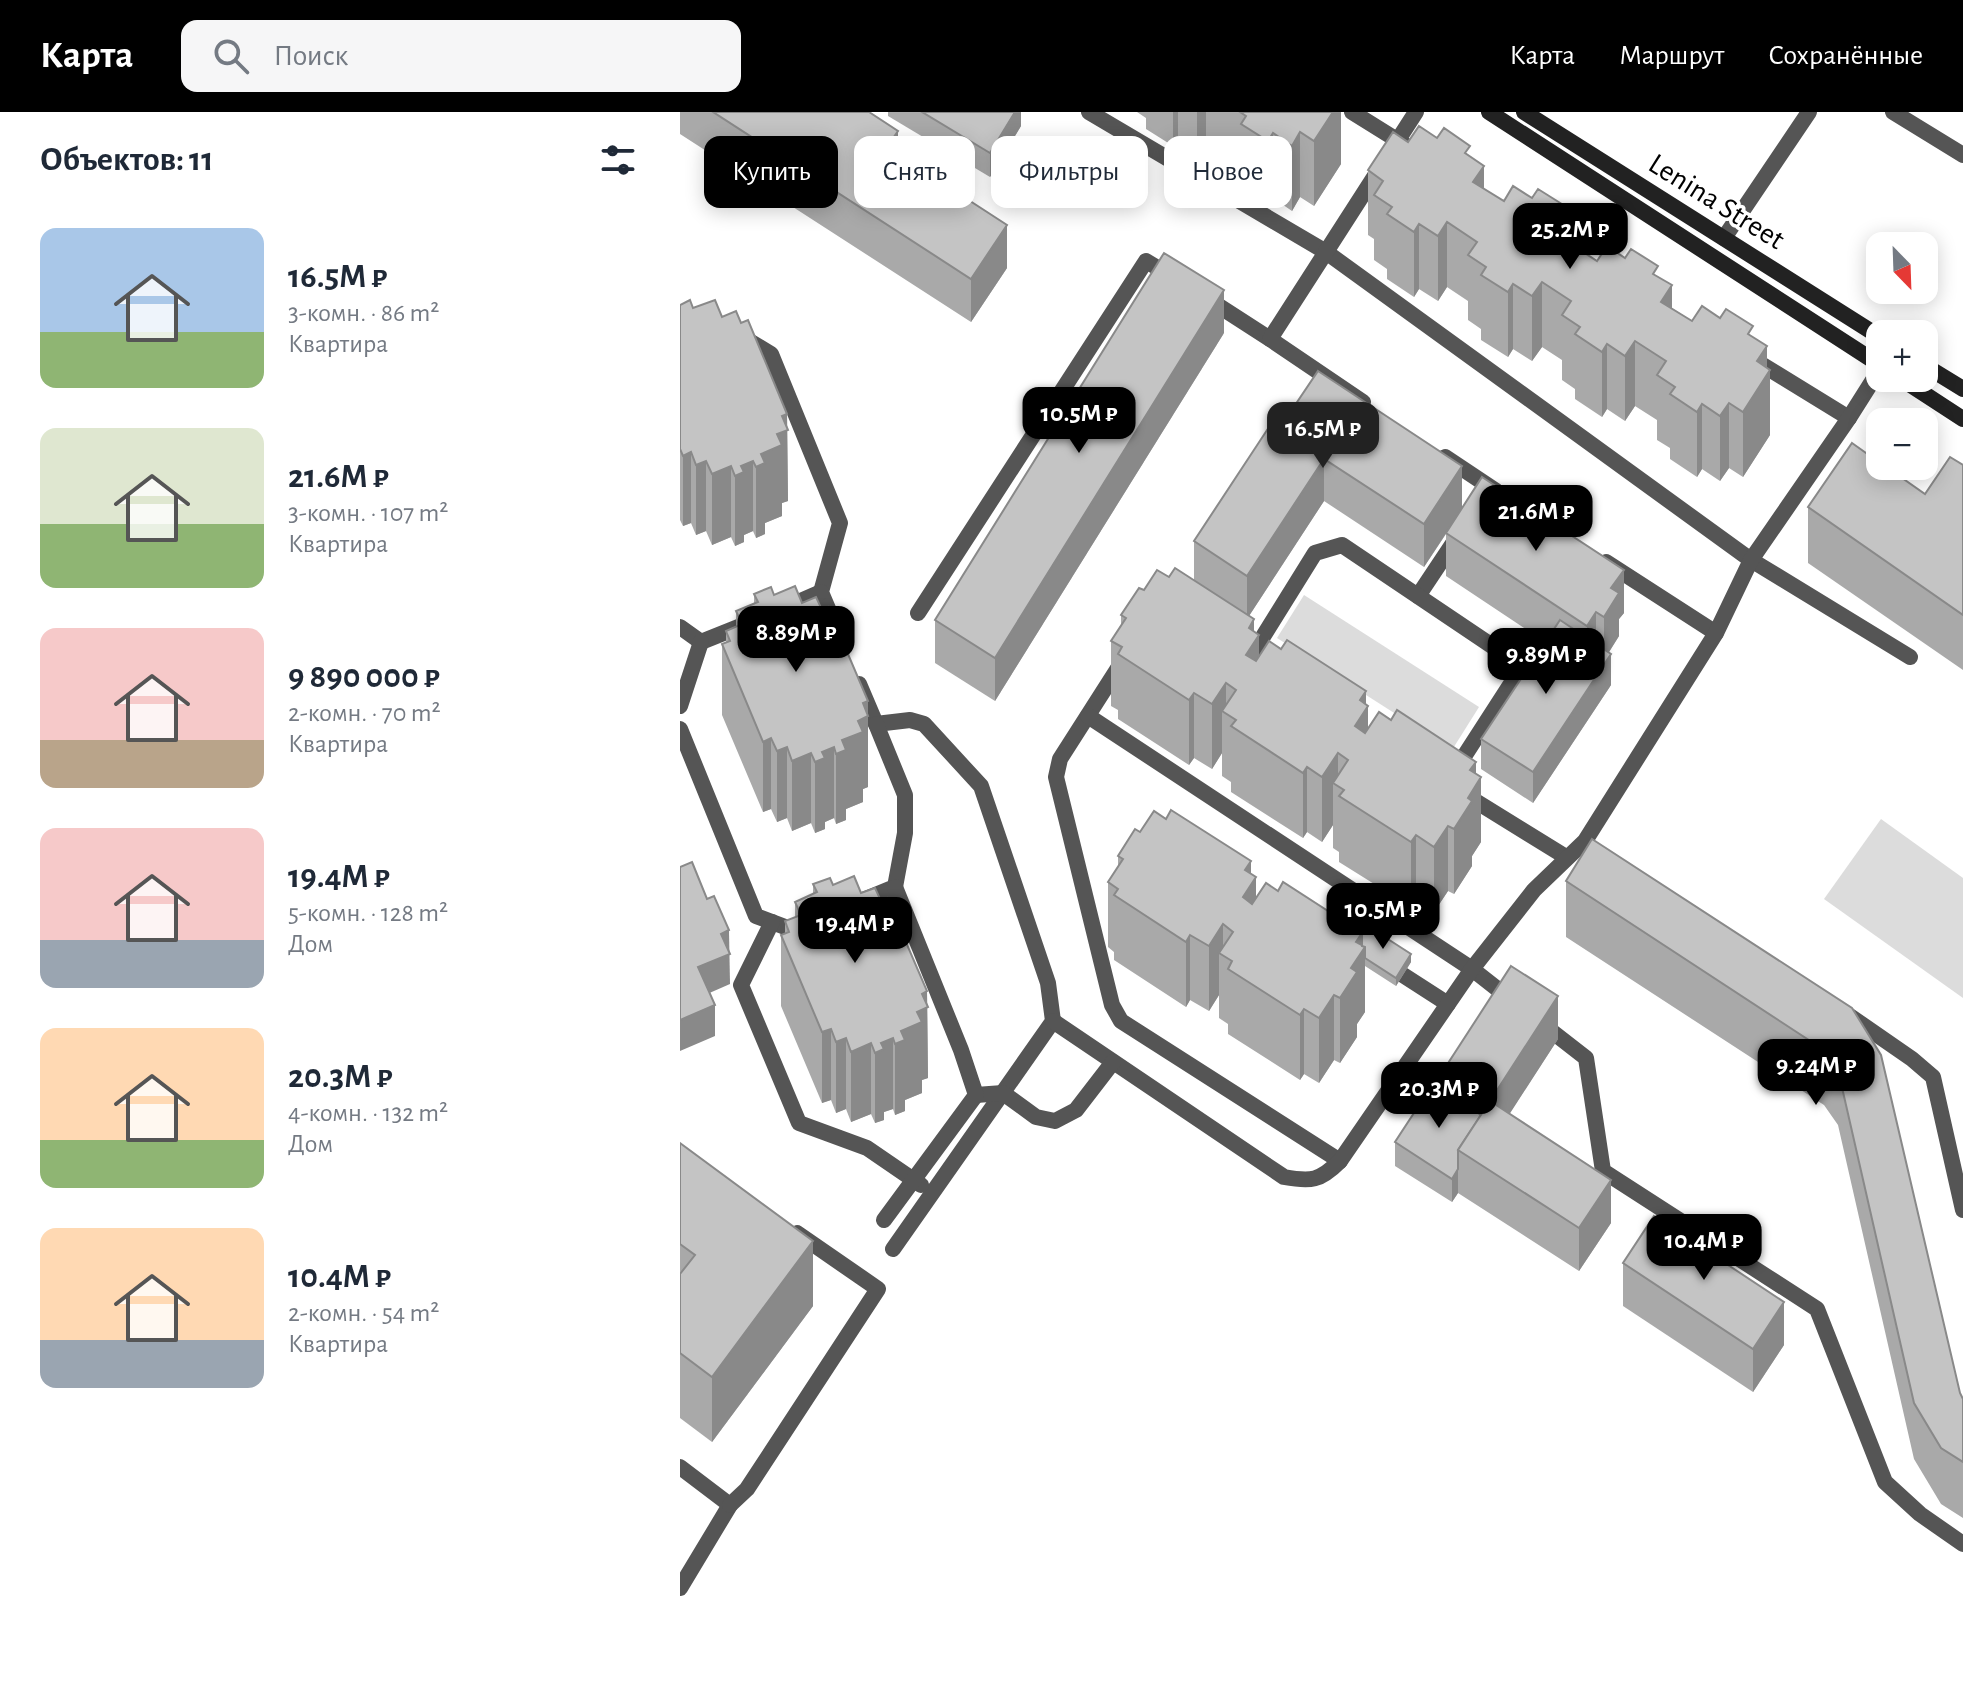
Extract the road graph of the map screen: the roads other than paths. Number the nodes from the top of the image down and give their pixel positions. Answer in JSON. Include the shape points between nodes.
{"nodes":[{"id":1,"x":1089,"y":112,"type":"edge"},
{"id":2,"x":1352,"y":112,"type":"edge"},
{"id":3,"x":1416,"y":112,"type":"edge"},
{"id":4,"x":1489,"y":112,"type":"edge"},
{"id":5,"x":1524,"y":112,"type":"edge"},
{"id":6,"x":1809,"y":112,"type":"edge"},
{"id":7,"x":1893,"y":112,"type":"edge"},
{"id":8,"x":1397,"y":140,"type":"junction"},
{"id":9,"x":1963,"y":155,"type":"edge"},
{"id":10,"x":1423,"y":157,"type":"edge"},
{"id":11,"x":1724,"y":238,"type":"junction"},
{"id":12,"x":1326,"y":252,"type":"junction"},
{"id":13,"x":1866,"y":328,"type":"edge"},
{"id":14,"x":726,"y":336,"type":"edge"},
{"id":15,"x":1270,"y":339,"type":"junction"},
{"id":16,"x":1729,"y":344,"type":"edge"},
{"id":17,"x":1866,"y":358,"type":"edge"},
{"id":18,"x":1938,"y":374,"type":"edge"},
{"id":19,"x":1963,"y":389,"type":"edge"},
{"id":20,"x":1866,"y":390,"type":"edge"},
{"id":21,"x":1922,"y":392,"type":"edge"},
{"id":22,"x":1382,"y":414,"type":"edge"},
{"id":23,"x":1849,"y":418,"type":"junction"},
{"id":24,"x":1963,"y":419,"type":"edge"},
{"id":25,"x":1430,"y":447,"type":"edge"},
{"id":26,"x":1492,"y":495,"type":"edge"},
{"id":27,"x":1466,"y":524,"type":"edge"},
{"id":28,"x":1596,"y":556,"type":"edge"},
{"id":29,"x":1751,"y":560,"type":"junction"},
{"id":30,"x":821,"y":592,"type":"junction"},
{"id":31,"x":1418,"y":596,"type":"junction"},
{"id":32,"x":918,"y":613,"type":"dead end"},
{"id":33,"x":680,"y":627,"type":"edge"},
{"id":34,"x":1716,"y":633,"type":"junction"},
{"id":35,"x":840,"y":636,"type":"edge"},
{"id":36,"x":701,"y":642,"type":"junction"},
{"id":37,"x":1129,"y":650,"type":"edge"},
{"id":38,"x":1251,"y":656,"type":"edge"},
{"id":39,"x":1910,"y":657,"type":"dead end"},
{"id":40,"x":852,"y":666,"type":"edge"},
{"id":41,"x":680,"y":706,"type":"edge"},
{"id":42,"x":1088,"y":716,"type":"junction"},
{"id":43,"x":876,"y":724,"type":"junction"},
{"id":44,"x":680,"y":729,"type":"edge"},
{"id":45,"x":1566,"y":857,"type":"junction"},
{"id":46,"x":895,"y":887,"type":"junction"},
{"id":47,"x":851,"y":905,"type":"edge"},
{"id":48,"x":822,"y":918,"type":"edge"},
{"id":49,"x":772,"y":922,"type":"junction"},
{"id":50,"x":1472,"y":969,"type":"junction"},
{"id":51,"x":1403,"y":975,"type":"edge"},
{"id":52,"x":1828,"y":1001,"type":"edge"},
{"id":53,"x":1448,"y":1004,"type":"junction"},
{"id":54,"x":1053,"y":1021,"type":"junction"},
{"id":55,"x":1113,"y":1062,"type":"junction"},
{"id":56,"x":1003,"y":1093,"type":"junction"},
{"id":57,"x":976,"y":1095,"type":"junction"},
{"id":58,"x":1340,"y":1161,"type":"junction"},
{"id":59,"x":913,"y":1180,"type":"junction"},
{"id":60,"x":932,"y":1193,"type":"junction"},
{"id":61,"x":1963,"y":1210,"type":"edge"},
{"id":62,"x":884,"y":1220,"type":"dead end"},
{"id":63,"x":785,"y":1226,"type":"edge"},
{"id":64,"x":893,"y":1249,"type":"dead end"},
{"id":65,"x":680,"y":1467,"type":"edge"},
{"id":66,"x":730,"y":1505,"type":"junction"},
{"id":67,"x":1963,"y":1544,"type":"edge"},
{"id":68,"x":680,"y":1588,"type":"edge"}],
"edges":[{"from":1,"to":12,"type":"lane"},
{"from":2,"to":8,"type":"lane"},
{"from":3,"to":8,"type":"lane"},
{"from":4,"to":17,"type":"street"},
{"from":5,"to":11,"type":"street","name":"Lenina Street"},
{"from":6,"to":11,"type":"lane"},
{"from":7,"to":9,"type":"lane"},
{"from":8,"to":10,"type":"lane"},
{"from":8,"to":12,"type":"lane"},
{"from":11,"to":13,"type":"street","name":"Lenina Street"},
{"from":12,"to":15,"type":"lane"},
{"from":12,"to":29,"type":"lane"},
{"from":14,"to":30,"type":"lane","via":[[740,335],[771,354],[840,523]]},
{"from":15,"to":22,"type":"lane"},
{"from":15,"to":32,"type":"lane","via":[[1146,261]]},
{"from":16,"to":23,"type":"lane"},
{"from":18,"to":19,"type":"street"},
{"from":20,"to":23,"type":"lane"},
{"from":21,"to":24,"type":"street"},
{"from":23,"to":29,"type":"lane"},
{"from":25,"to":26,"type":"lane"},
{"from":27,"to":31,"type":"lane"},
{"from":28,"to":34,"type":"lane"},
{"from":29,"to":34,"type":"lane"},
{"from":29,"to":39,"type":"lane"},
{"from":30,"to":35,"type":"lane"},
{"from":30,"to":36,"type":"lane"},
{"from":31,"to":38,"type":"lane","via":[[1342,545],[1315,553]]},
{"from":31,"to":45,"type":"lane","via":[[1507,656],[1514,679],[1440,779]]},
{"from":33,"to":36,"type":"lane"},
{"from":34,"to":45,"type":"lane","via":[[1591,845]]},
{"from":36,"to":41,"type":"lane"},
{"from":37,"to":42,"type":"lane"},
{"from":40,"to":43,"type":"lane"},
{"from":42,"to":50,"type":"lane"},
{"from":42,"to":58,"type":"lane","via":[[1060,759],[1056,777],[1112,1005],[1121,1021]]},
{"from":43,"to":46,"type":"lane","via":[[905,795],[905,833]]},
{"from":43,"to":54,"type":"lane","via":[[924,724],[981,786],[1048,983]]},
{"from":44,"to":49,"type":"lane","via":[[756,916]]},
{"from":45,"to":50,"type":"lane"},
{"from":46,"to":47,"type":"lane"},
{"from":46,"to":57,"type":"lane"},
{"from":48,"to":49,"type":"lane","via":[[793,930]]},
{"from":49,"to":59,"type":"lane","via":[[741,985],[799,1123],[867,1148]]},
{"from":50,"to":53,"type":"lane"},
{"from":50,"to":67,"type":"lane","via":[[1586,1058],[1603,1171],[1817,1309],[1885,1482]]},
{"from":51,"to":53,"type":"lane"},
{"from":52,"to":61,"type":"lane","via":[[1933,1077]]},
{"from":53,"to":58,"type":"lane"},
{"from":54,"to":55,"type":"lane"},
{"from":54,"to":56,"type":"lane"},
{"from":55,"to":56,"type":"lane","via":[[1076,1110],[1055,1121],[1036,1117]]},
{"from":55,"to":58,"type":"lane","via":[[1284,1177],[1326,1175]]},
{"from":56,"to":57,"type":"lane"},
{"from":56,"to":60,"type":"lane"},
{"from":57,"to":59,"type":"lane"},
{"from":59,"to":60,"type":"lane"},
{"from":59,"to":62,"type":"lane"},
{"from":60,"to":64,"type":"lane"},
{"from":63,"to":66,"type":"lane","via":[[878,1289],[747,1489]]},
{"from":65,"to":66,"type":"lane"},
{"from":66,"to":68,"type":"lane"}]}
